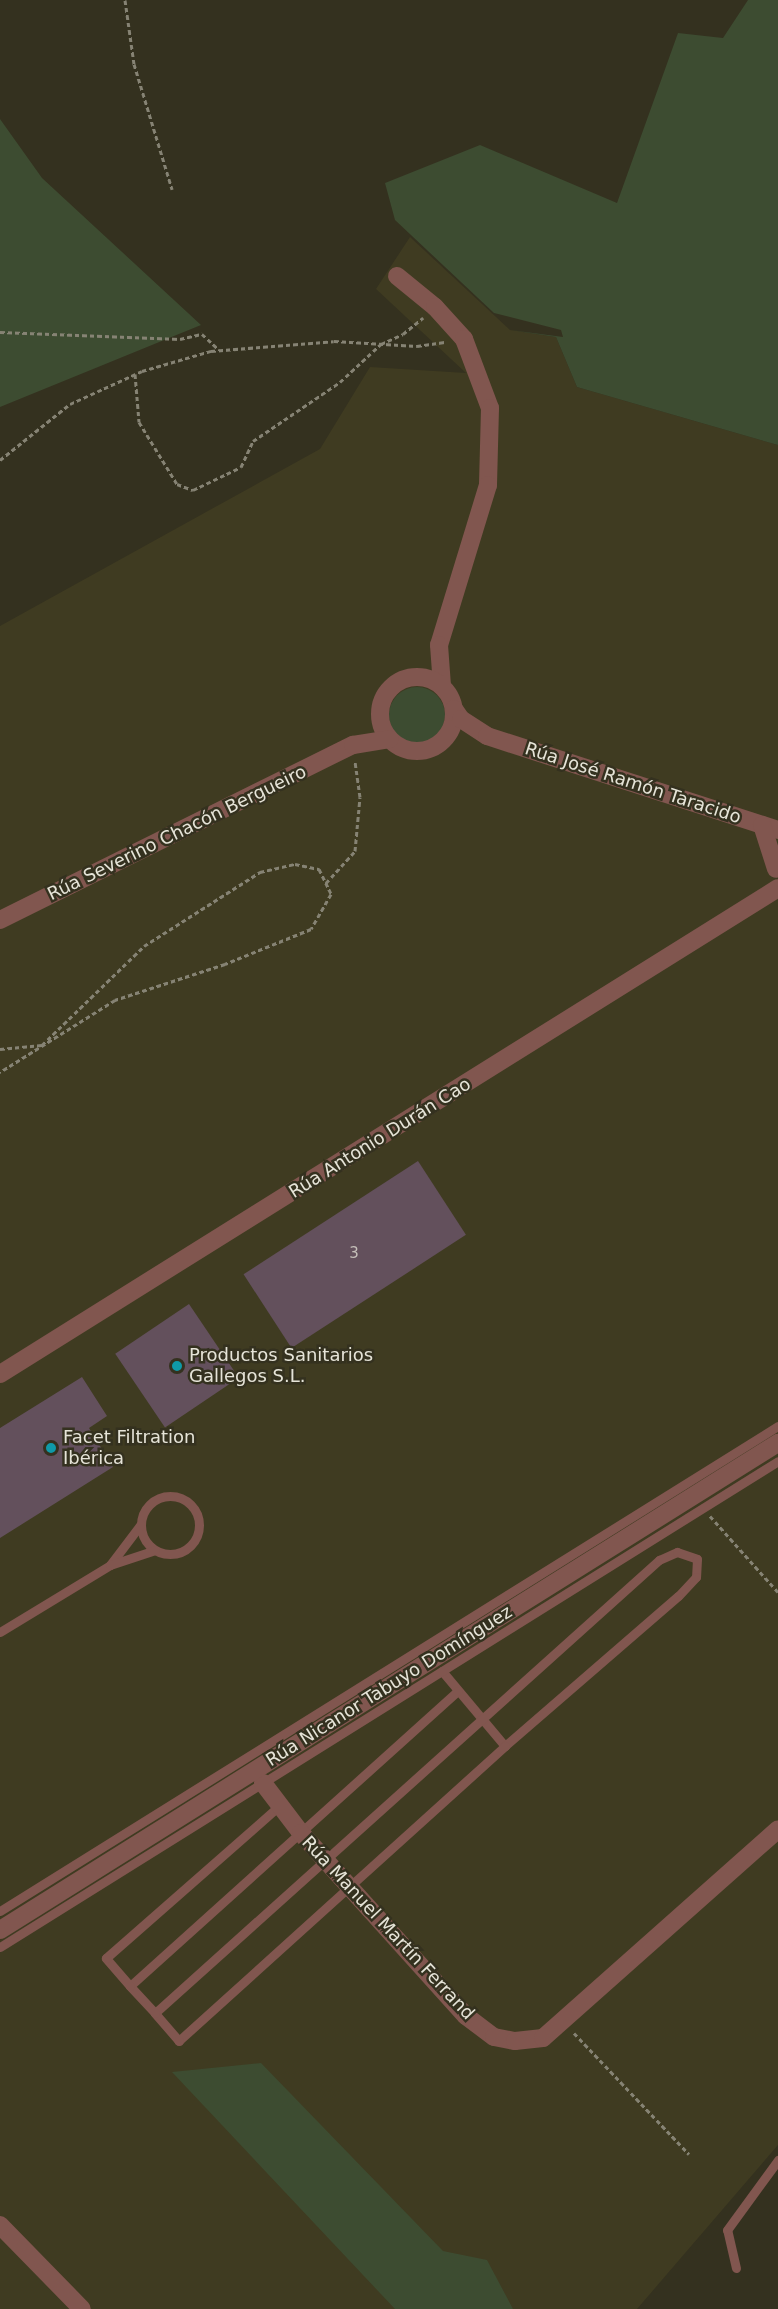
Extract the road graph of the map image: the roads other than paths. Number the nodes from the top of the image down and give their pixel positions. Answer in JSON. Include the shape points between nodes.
{"nodes":[{"id":1,"x":398,"y":276,"type":"dead end"},
{"id":2,"x":439,"y":645,"type":"junction"},
{"id":3,"x":416,"y":677,"type":"junction"},
{"id":4,"x":442,"y":686,"type":"junction"},
{"id":5,"x":454,"y":709,"type":"junction"},
{"id":6,"x":380,"y":714,"type":"junction"},
{"id":7,"x":487,"y":736,"type":"junction"},
{"id":8,"x":390,"y":739,"type":"junction"},
{"id":9,"x":445,"y":740,"type":"junction"},
{"id":10,"x":353,"y":745,"type":"junction"},
{"id":11,"x":770,"y":828,"type":"edge"},
{"id":12,"x":777,"y":868,"type":"edge"},
{"id":13,"x":778,"y":888,"type":"edge"},
{"id":14,"x":759,"y":900,"type":"junction"},
{"id":15,"x":0,"y":920,"type":"edge"},
{"id":16,"x":0,"y":1374,"type":"edge"},
{"id":17,"x":778,"y":1426,"type":"edge"},
{"id":18,"x":778,"y":1443,"type":"edge"},
{"id":19,"x":778,"y":1461,"type":"edge"},
{"id":20,"x":141,"y":1524,"type":"junction"},
{"id":21,"x":155,"y":1550,"type":"junction"},
{"id":22,"x":110,"y":1565,"type":"junction"},
{"id":23,"x":0,"y":1632,"type":"edge"},
{"id":24,"x":442,"y":1671,"type":"junction"},
{"id":25,"x":458,"y":1691,"type":"junction"},
{"id":26,"x":483,"y":1720,"type":"junction"},
{"id":27,"x":505,"y":1746,"type":"junction"},
{"id":28,"x":263,"y":1784,"type":"junction"},
{"id":29,"x":279,"y":1806,"type":"junction"},
{"id":30,"x":778,"y":1829,"type":"edge"},
{"id":31,"x":302,"y":1833,"type":"junction"},
{"id":32,"x":328,"y":1860,"type":"junction"},
{"id":33,"x":352,"y":1887,"type":"junction"},
{"id":34,"x":0,"y":1911,"type":"edge"},
{"id":35,"x":0,"y":1930,"type":"edge"},
{"id":36,"x":0,"y":1947,"type":"edge"},
{"id":37,"x":130,"y":1986,"type":"junction"},
{"id":38,"x":154,"y":2013,"type":"junction"},
{"id":39,"x":778,"y":2160,"type":"edge"},
{"id":40,"x":0,"y":2225,"type":"edge"},
{"id":41,"x":736,"y":2268,"type":"dead end"},
{"id":42,"x":82,"y":2309,"type":"edge"}],
"edges":[{"from":1,"to":2,"type":"street","via":[[464,339],[490,408],[488,485]]},
{"from":2,"to":3,"type":"street"},
{"from":2,"to":4,"type":"street"},
{"from":3,"to":4,"type":"street"},
{"from":3,"to":6,"type":"street","via":[[395,684],[382,702]]},
{"from":4,"to":5,"type":"street"},
{"from":5,"to":7,"type":"street","name":"Rúa José Ramón Taracido","via":[[461,719]]},
{"from":5,"to":9,"type":"street","via":[[454,720]]},
{"from":6,"to":8,"type":"street"},
{"from":6,"to":10,"type":"street","name":"Rúa Severino Chacón Bergueiro"},
{"from":7,"to":9,"type":"street","name":"Rúa José Ramón Taracido"},
{"from":7,"to":11,"type":"street","name":"Rúa José Ramón Taracido"},
{"from":8,"to":9,"type":"street","via":[[400,747],[417,751]]},
{"from":8,"to":10,"type":"street","name":"Rúa Severino Chacón Bergueiro"},
{"from":10,"to":15,"type":"street","name":"Rúa Severino Chacón Bergueiro"},
{"from":11,"to":12,"type":"street","name":"Rúa Antonio Durán Cao"},
{"from":12,"to":14,"type":"street","name":"Rúa Antonio Durán Cao"},
{"from":13,"to":14,"type":"street","name":"Rúa Antonio Durán Cao"},
{"from":14,"to":16,"type":"street","name":"Rúa Antonio Durán Cao"},
{"from":17,"to":34,"type":"lane","name":"Rúa Nicanor Tabuyo Domínguez"},
{"from":18,"to":35,"type":"street","name":"Rúa Nicanor Tabuyo Domínguez"},
{"from":19,"to":24,"type":"lane","name":"Rúa Nicanor Tabuyo Domínguez"},
{"from":20,"to":21,"type":"lane","via":[[142,1537]]},
{"from":20,"to":21,"type":"lane","via":[[147,1506],[164,1496],[181,1497],[197,1513],[200,1527],[188,1548],[170,1554]]},
{"from":20,"to":22,"type":"lane"},
{"from":21,"to":22,"type":"lane"},
{"from":22,"to":23,"type":"lane"},
{"from":24,"to":25,"type":"lane"},
{"from":24,"to":28,"type":"lane","name":"Rúa Nicanor Tabuyo Domínguez"},
{"from":25,"to":26,"type":"lane"},
{"from":25,"to":31,"type":"lane"},
{"from":26,"to":27,"type":"lane"},
{"from":26,"to":27,"type":"lane","via":[[660,1560],[676,1552],[697,1559],[696,1577],[678,1596]]},
{"from":26,"to":32,"type":"lane"},
{"from":27,"to":33,"type":"lane"},
{"from":28,"to":29,"type":"street","name":"Rúa Manuel Martín Ferrand"},
{"from":28,"to":36,"type":"lane","name":"Rúa Nicanor Tabuyo Domínguez"},
{"from":29,"to":31,"type":"street","name":"Rúa Manuel Martín Ferrand"},
{"from":29,"to":37,"type":"lane","via":[[106,1958]]},
{"from":30,"to":33,"type":"street","name":"Rúa Manuel Martín Ferrand","via":[[543,2038],[515,2041],[494,2037],[466,2016]]},
{"from":31,"to":32,"type":"street","name":"Rúa Manuel Martín Ferrand"},
{"from":31,"to":37,"type":"lane"},
{"from":32,"to":33,"type":"street","name":"Rúa Manuel Martín Ferrand"},
{"from":32,"to":38,"type":"lane"},
{"from":33,"to":38,"type":"lane","via":[[179,2041]]},
{"from":37,"to":38,"type":"lane"},
{"from":39,"to":41,"type":"lane","via":[[727,2230]]},
{"from":40,"to":42,"type":"street"}]}
